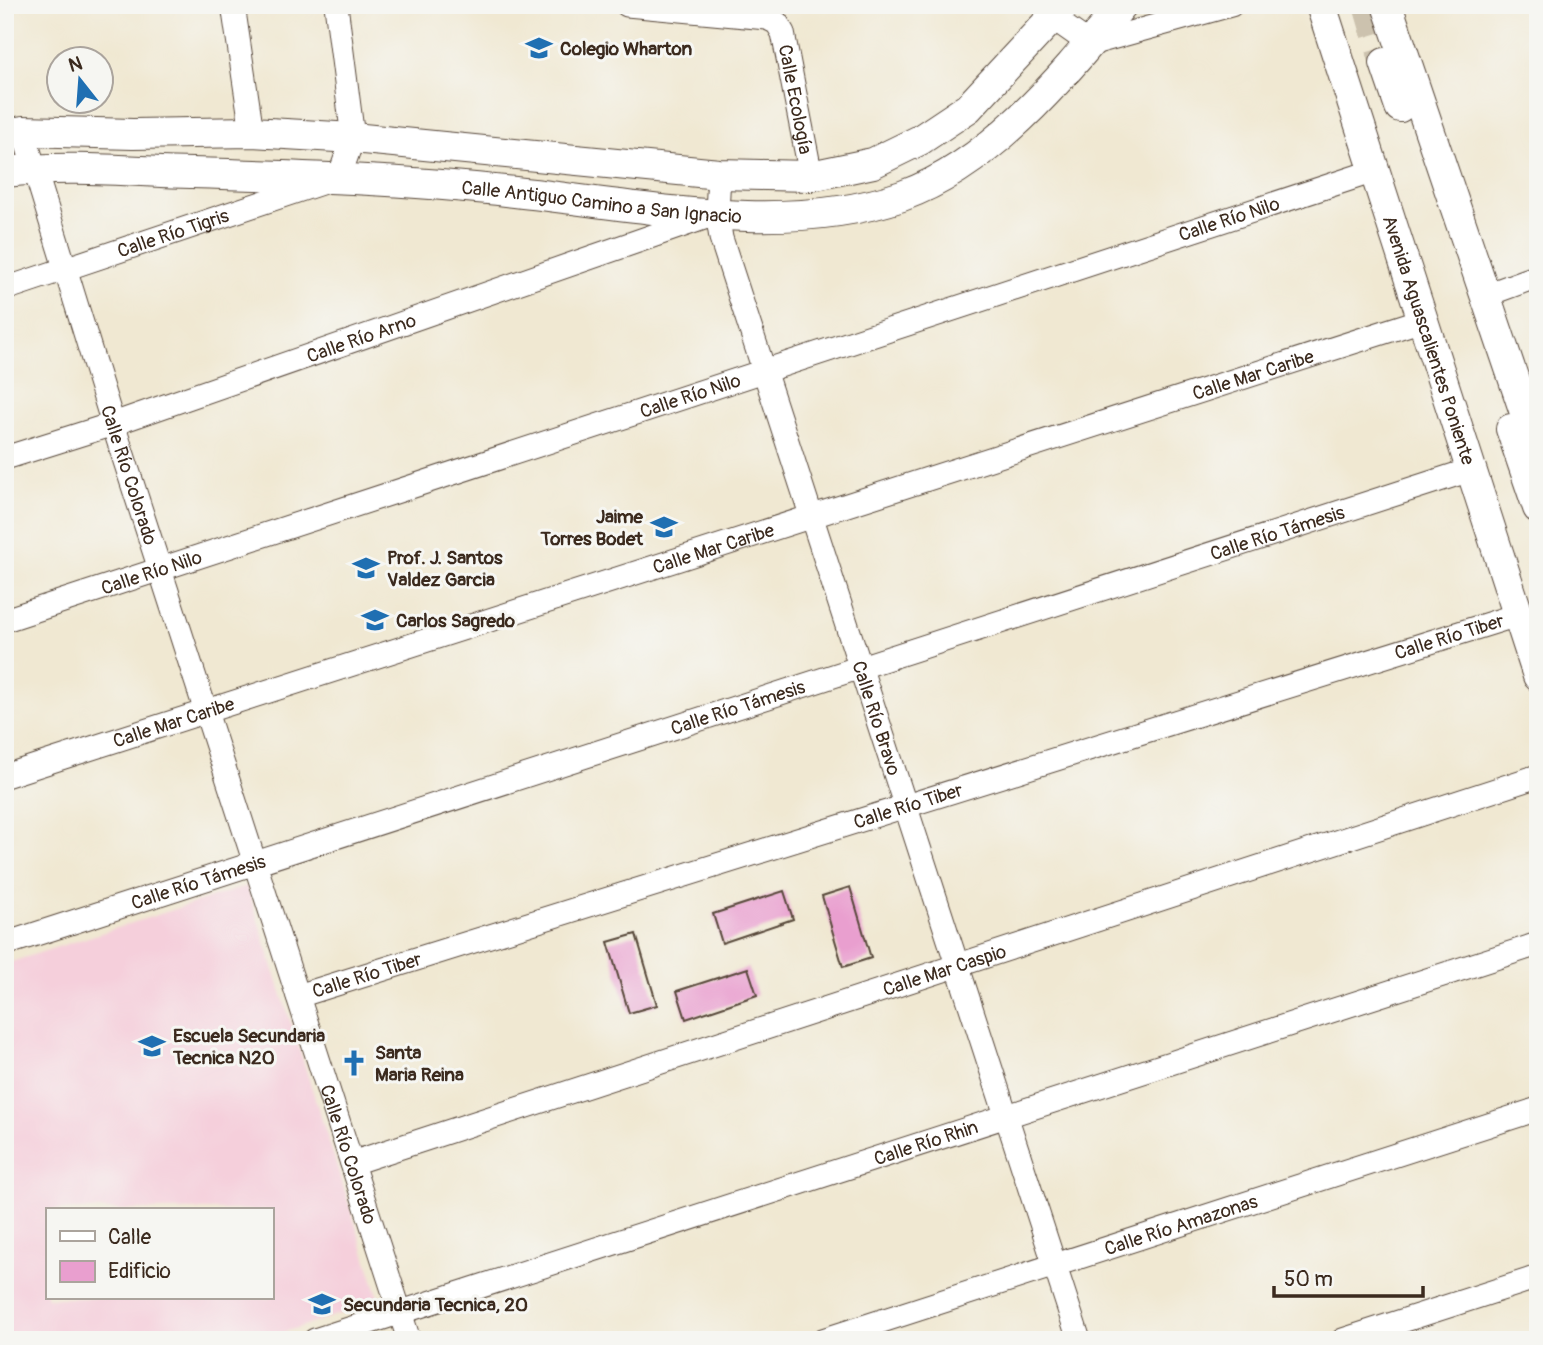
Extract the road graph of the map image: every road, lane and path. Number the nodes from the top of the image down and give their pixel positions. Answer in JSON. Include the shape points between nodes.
{"nodes":[{"id":1,"x":233,"y":5,"type":"edge"},
{"id":2,"x":336,"y":5,"type":"edge"},
{"id":3,"x":627,"y":5,"type":"edge"},
{"id":4,"x":1122,"y":5,"type":"edge"},
{"id":5,"x":1231,"y":5,"type":"edge"},
{"id":6,"x":1321,"y":5,"type":"edge"},
{"id":7,"x":1340,"y":5,"type":"edge"},
{"id":8,"x":1387,"y":5,"type":"edge"},
{"id":9,"x":652,"y":6,"type":"edge"},
{"id":10,"x":1058,"y":12,"type":"edge"},
{"id":11,"x":1090,"y":44,"type":"junction"},
{"id":12,"x":1385,"y":63,"type":"tunnel mouth"},
{"id":13,"x":252,"y":132,"type":"junction"},
{"id":14,"x":14,"y":133,"type":"edge"},
{"id":15,"x":353,"y":138,"type":"junction"},
{"id":16,"x":20,"y":170,"type":"edge"},
{"id":17,"x":1374,"y":171,"type":"junction"},
{"id":18,"x":719,"y":174,"type":"junction"},
{"id":19,"x":811,"y":176,"type":"junction"},
{"id":20,"x":339,"y":177,"type":"junction"},
{"id":21,"x":717,"y":213,"type":"junction"},
{"id":22,"x":65,"y":270,"type":"junction"},
{"id":23,"x":1538,"y":276,"type":"edge"},
{"id":24,"x":5,"y":289,"type":"edge"},
{"id":25,"x":1486,"y":295,"type":"junction"},
{"id":26,"x":1422,"y":320,"type":"junction"},
{"id":27,"x":764,"y":372,"type":"junction"},
{"id":28,"x":113,"y":424,"type":"junction"},
{"id":29,"x":1538,"y":451,"type":"edge"},
{"id":30,"x":5,"y":457,"type":"edge"},
{"id":31,"x":1470,"y":470,"type":"junction"},
{"id":32,"x":1538,"y":508,"type":"edge"},
{"id":33,"x":812,"y":518,"type":"junction"},
{"id":34,"x":160,"y":570,"type":"junction"},
{"id":35,"x":5,"y":620,"type":"edge"},
{"id":36,"x":1527,"y":622,"type":"edge"},
{"id":37,"x":860,"y":667,"type":"junction"},
{"id":38,"x":1538,"y":676,"type":"edge"},
{"id":39,"x":206,"y":712,"type":"junction"},
{"id":40,"x":5,"y":776,"type":"edge"},
{"id":41,"x":1538,"y":776,"type":"edge"},
{"id":42,"x":906,"y":806,"type":"junction"},
{"id":43,"x":255,"y":863,"type":"junction"},
{"id":44,"x":5,"y":944,"type":"edge"},
{"id":45,"x":1538,"y":944,"type":"edge"},
{"id":46,"x":957,"y":967,"type":"junction"},
{"id":47,"x":298,"y":996,"type":"junction"},
{"id":48,"x":1538,"y":1109,"type":"edge"},
{"id":49,"x":1006,"y":1116,"type":"junction"},
{"id":50,"x":352,"y":1163,"type":"junction"},
{"id":51,"x":1054,"y":1265,"type":"junction"},
{"id":52,"x":1538,"y":1277,"type":"edge"},
{"id":53,"x":400,"y":1312,"type":"junction"},
{"id":54,"x":315,"y":1340,"type":"edge"},
{"id":55,"x":409,"y":1340,"type":"edge"},
{"id":56,"x":822,"y":1340,"type":"edge"},
{"id":57,"x":1079,"y":1340,"type":"edge"},
{"id":58,"x":1343,"y":1340,"type":"edge"}],
"edges":[{"from":1,"to":13,"type":"street"},
{"from":2,"to":15,"type":"street"},
{"from":3,"to":9,"type":"street"},
{"from":4,"to":11,"type":"main road","name":"Calle Antiguo Camino a San Ignacio"},
{"from":5,"to":11,"type":"street"},
{"from":6,"to":17,"type":"main road","name":"Avenida Aguascalientes Poniente"},
{"from":7,"to":36,"type":"main road","name":"Avenida Aguascalientes Poniente"},
{"from":8,"to":25,"type":"main road"},
{"from":9,"to":19,"type":"street","name":"Calle Ecología","via":[[767,18],[777,23],[783,33]]},
{"from":10,"to":11,"type":"street"},
{"from":10,"to":19,"type":"main road","name":"Calle Antiguo Camino a San Ignacio","via":[[968,108],[920,140],[873,163]]},
{"from":11,"to":21,"type":"main road","name":"Calle Antiguo Camino a San Ignacio","via":[[1031,111],[943,176],[903,196],[820,215]]},
{"from":12,"to":32,"type":"main road"},
{"from":13,"to":14,"type":"main road","name":"Calle Antiguo Camino a San Ignacio"},
{"from":13,"to":15,"type":"main road","name":"Calle Antiguo Camino a San Ignacio"},
{"from":14,"to":16,"type":"street","name":"Calle Río Colorado"},
{"from":15,"to":18,"type":"main road","name":"Calle Antiguo Camino a San Ignacio"},
{"from":15,"to":20,"type":"street"},
{"from":16,"to":20,"type":"main road","name":"Calle Antiguo Camino a San Ignacio"},
{"from":16,"to":22,"type":"street","name":"Calle Río Colorado"},
{"from":17,"to":26,"type":"main road","name":"Avenida Aguascalientes Poniente"},
{"from":17,"to":27,"type":"street","name":"Calle Río Nilo"},
{"from":18,"to":19,"type":"main road","name":"Calle Antiguo Camino a San Ignacio"},
{"from":18,"to":21,"type":"street","name":"Calle Río Bravo"},
{"from":20,"to":21,"type":"main road","name":"Calle Antiguo Camino a San Ignacio"},
{"from":20,"to":22,"type":"street","name":"Calle Río Tigris"},
{"from":21,"to":27,"type":"street","name":"Calle Río Bravo"},
{"from":21,"to":28,"type":"street","name":"Calle Río Arno"},
{"from":22,"to":24,"type":"street","name":"Calle Río Tigris"},
{"from":22,"to":28,"type":"street","name":"Calle Río Colorado"},
{"from":23,"to":25,"type":"street"},
{"from":25,"to":29,"type":"main road"},
{"from":26,"to":31,"type":"main road","name":"Avenida Aguascalientes Poniente"},
{"from":26,"to":33,"type":"street","name":"Calle Mar Caribe"},
{"from":27,"to":33,"type":"street","name":"Calle Río Bravo"},
{"from":27,"to":34,"type":"street","name":"Calle Río Nilo"},
{"from":28,"to":30,"type":"street","name":"Calle Río Arno"},
{"from":28,"to":34,"type":"street","name":"Calle Río Colorado"},
{"from":31,"to":36,"type":"main road","name":"Avenida Aguascalientes Poniente"},
{"from":31,"to":37,"type":"street","name":"Calle Río Támesis"},
{"from":33,"to":37,"type":"street","name":"Calle Río Bravo"},
{"from":33,"to":39,"type":"street","name":"Calle Mar Caribe"},
{"from":34,"to":35,"type":"street","name":"Calle Río Nilo"},
{"from":34,"to":39,"type":"street","name":"Calle Río Colorado"},
{"from":36,"to":38,"type":"main road","name":"Avenida Aguascalientes Poniente"},
{"from":36,"to":42,"type":"street","name":"Calle Río Tiber"},
{"from":37,"to":42,"type":"street","name":"Calle Río Bravo"},
{"from":37,"to":43,"type":"street","name":"Calle Río Támesis"},
{"from":39,"to":40,"type":"street","name":"Calle Mar Caribe"},
{"from":39,"to":43,"type":"street","name":"Calle Río Colorado"},
{"from":41,"to":46,"type":"street","name":"Calle Mar Caspio"},
{"from":42,"to":46,"type":"street","name":"Calle Río Bravo"},
{"from":42,"to":47,"type":"street","name":"Calle Río Tiber"},
{"from":43,"to":44,"type":"street","name":"Calle Río Támesis"},
{"from":43,"to":47,"type":"street","name":"Calle Río Colorado"},
{"from":45,"to":49,"type":"street","name":"Calle Río Rhin"},
{"from":46,"to":49,"type":"street","name":"Calle Río Bravo"},
{"from":46,"to":50,"type":"street","name":"Calle Mar Caspio"},
{"from":47,"to":50,"type":"street","name":"Calle Río Colorado"},
{"from":48,"to":51,"type":"street","name":"Calle Río Amazonas"},
{"from":49,"to":51,"type":"street","name":"Calle Río Bravo"},
{"from":49,"to":53,"type":"street","name":"Calle Río Rhin"},
{"from":50,"to":53,"type":"street","name":"Calle Río Colorado"},
{"from":51,"to":56,"type":"street","name":"Calle Río Amazonas"},
{"from":51,"to":57,"type":"street","name":"Calle Río Bravo"},
{"from":52,"to":58,"type":"street"},
{"from":53,"to":54,"type":"street","name":"Calle Río Rhin"},
{"from":53,"to":55,"type":"street","name":"Calle Río Colorado"}]}
